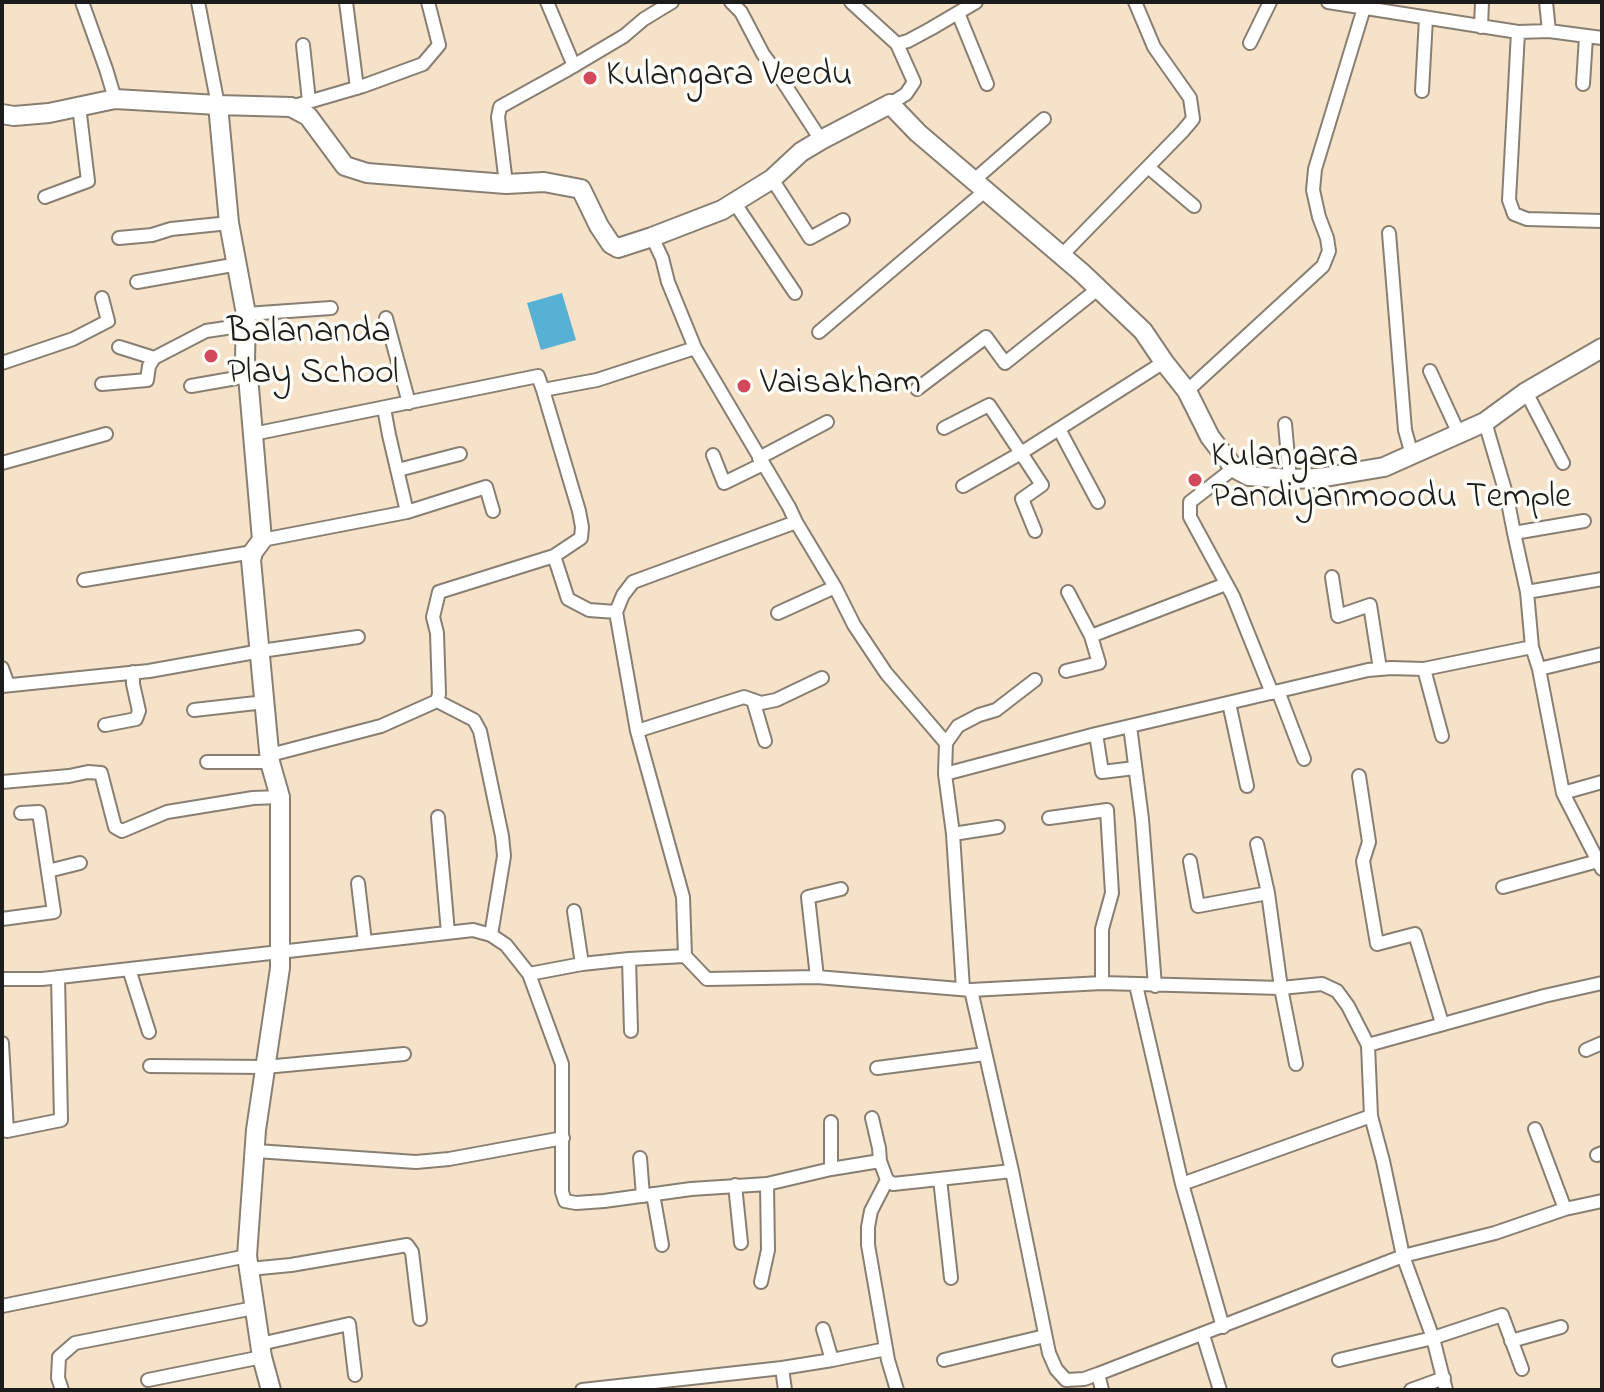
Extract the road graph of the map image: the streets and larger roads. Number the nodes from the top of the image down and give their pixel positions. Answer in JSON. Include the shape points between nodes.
{"nodes":[{"id":1,"x":82,"y":2,"type":"edge"},
{"id":2,"x":198,"y":2,"type":"edge"},
{"id":3,"x":346,"y":2,"type":"edge"},
{"id":4,"x":428,"y":2,"type":"edge"},
{"id":5,"x":547,"y":2,"type":"edge"},
{"id":6,"x":672,"y":2,"type":"edge"},
{"id":7,"x":731,"y":2,"type":"edge"},
{"id":8,"x":851,"y":2,"type":"edge"},
{"id":9,"x":976,"y":2,"type":"edge"},
{"id":10,"x":1135,"y":2,"type":"edge"},
{"id":11,"x":1270,"y":2,"type":"edge"},
{"id":12,"x":1328,"y":2,"type":"edge"},
{"id":13,"x":1482,"y":2,"type":"edge"},
{"id":14,"x":1546,"y":2,"type":"edge"},
{"id":15,"x":1357,"y":5,"type":"edge"},
{"id":16,"x":958,"y":13,"type":"junction"},
{"id":17,"x":1426,"y":18,"type":"junction"},
{"id":18,"x":1481,"y":27,"type":"junction"},
{"id":19,"x":1549,"y":31,"type":"junction"},
{"id":20,"x":1518,"y":32,"type":"junction"},
{"id":21,"x":1586,"y":37,"type":"junction"},
{"id":22,"x":1602,"y":38,"type":"edge"},
{"id":23,"x":1250,"y":43,"type":"dead end"},
{"id":24,"x":897,"y":44,"type":"junction"},
{"id":25,"x":303,"y":45,"type":"dead end"},
{"id":26,"x":574,"y":66,"type":"junction"},
{"id":27,"x":987,"y":84,"type":"dead end"},
{"id":28,"x":1583,"y":84,"type":"dead end"},
{"id":29,"x":357,"y":88,"type":"junction"},
{"id":30,"x":1422,"y":91,"type":"dead end"},
{"id":31,"x":115,"y":99,"type":"junction"},
{"id":32,"x":309,"y":101,"type":"junction"},
{"id":33,"x":890,"y":104,"type":"junction"},
{"id":34,"x":218,"y":105,"type":"junction"},
{"id":35,"x":79,"y":106,"type":"junction"},
{"id":36,"x":291,"y":107,"type":"junction"},
{"id":37,"x":2,"y":114,"type":"edge"},
{"id":38,"x":1044,"y":119,"type":"dead end"},
{"id":39,"x":821,"y":140,"type":"junction"},
{"id":40,"x":1148,"y":167,"type":"junction"},
{"id":41,"x":772,"y":179,"type":"junction"},
{"id":42,"x":506,"y":184,"type":"junction"},
{"id":43,"x":979,"y":186,"type":"junction"},
{"id":44,"x":45,"y":197,"type":"dead end"},
{"id":45,"x":734,"y":202,"type":"junction"},
{"id":46,"x":1194,"y":206,"type":"dead end"},
{"id":47,"x":843,"y":220,"type":"dead end"},
{"id":48,"x":1602,"y":221,"type":"edge"},
{"id":49,"x":229,"y":223,"type":"junction"},
{"id":50,"x":1389,"y":233,"type":"dead end"},
{"id":51,"x":652,"y":237,"type":"junction"},
{"id":52,"x":119,"y":238,"type":"dead end"},
{"id":53,"x":1062,"y":255,"type":"junction"},
{"id":54,"x":238,"y":264,"type":"junction"},
{"id":55,"x":137,"y":282,"type":"dead end"},
{"id":56,"x":1099,"y":288,"type":"junction"},
{"id":57,"x":795,"y":293,"type":"dead end"},
{"id":58,"x":102,"y":298,"type":"dead end"},
{"id":59,"x":331,"y":308,"type":"dead end"},
{"id":60,"x":386,"y":318,"type":"dead end"},
{"id":61,"x":246,"y":320,"type":"junction"},
{"id":62,"x":819,"y":332,"type":"dead end"},
{"id":63,"x":119,"y":347,"type":"dead end"},
{"id":64,"x":695,"y":348,"type":"junction"},
{"id":65,"x":1602,"y":348,"type":"edge"},
{"id":66,"x":154,"y":358,"type":"junction"},
{"id":67,"x":1164,"y":362,"type":"junction"},
{"id":68,"x":2,"y":363,"type":"edge"},
{"id":69,"x":1430,"y":371,"type":"dead end"},
{"id":70,"x":248,"y":376,"type":"junction"},
{"id":71,"x":102,"y":384,"type":"dead end"},
{"id":72,"x":191,"y":386,"type":"dead end"},
{"id":73,"x":917,"y":389,"type":"dead end"},
{"id":74,"x":543,"y":390,"type":"junction"},
{"id":75,"x":1187,"y":391,"type":"junction"},
{"id":76,"x":1526,"y":392,"type":"junction"},
{"id":77,"x":409,"y":403,"type":"junction"},
{"id":78,"x":384,"y":408,"type":"junction"},
{"id":79,"x":827,"y":422,"type":"dead end"},
{"id":80,"x":1485,"y":422,"type":"junction"},
{"id":81,"x":1285,"y":424,"type":"dead end"},
{"id":82,"x":944,"y":428,"type":"dead end"},
{"id":83,"x":1059,"y":429,"type":"junction"},
{"id":84,"x":106,"y":434,"type":"dead end"},
{"id":85,"x":253,"y":434,"type":"junction"},
{"id":86,"x":1459,"y":434,"type":"junction"},
{"id":87,"x":1021,"y":453,"type":"junction"},
{"id":88,"x":460,"y":454,"type":"dead end"},
{"id":89,"x":713,"y":455,"type":"dead end"},
{"id":90,"x":1412,"y":455,"type":"junction"},
{"id":91,"x":761,"y":461,"type":"junction"},
{"id":92,"x":2,"y":463,"type":"edge"},
{"id":93,"x":1563,"y":463,"type":"dead end"},
{"id":94,"x":1234,"y":468,"type":"junction"},
{"id":95,"x":398,"y":470,"type":"junction"},
{"id":96,"x":1290,"y":479,"type":"junction"},
{"id":97,"x":963,"y":486,"type":"dead end"},
{"id":98,"x":1098,"y":502,"type":"dead end"},
{"id":99,"x":493,"y":511,"type":"dead end"},
{"id":100,"x":407,"y":512,"type":"junction"},
{"id":101,"x":1584,"y":521,"type":"dead end"},
{"id":102,"x":796,"y":522,"type":"junction"},
{"id":103,"x":1035,"y":531,"type":"dead end"},
{"id":104,"x":1514,"y":533,"type":"junction"},
{"id":105,"x":258,"y":546,"type":"junction"},
{"id":106,"x":554,"y":556,"type":"junction"},
{"id":107,"x":1332,"y":577,"type":"dead end"},
{"id":108,"x":1602,"y":579,"type":"edge"},
{"id":109,"x":84,"y":580,"type":"dead end"},
{"id":110,"x":1226,"y":584,"type":"junction"},
{"id":111,"x":835,"y":587,"type":"junction"},
{"id":112,"x":1068,"y":592,"type":"dead end"},
{"id":113,"x":1527,"y":592,"type":"junction"},
{"id":114,"x":616,"y":612,"type":"junction"},
{"id":115,"x":778,"y":613,"type":"dead end"},
{"id":116,"x":1091,"y":636,"type":"junction"},
{"id":117,"x":358,"y":637,"type":"dead end"},
{"id":118,"x":1532,"y":647,"type":"junction"},
{"id":119,"x":261,"y":651,"type":"junction"},
{"id":120,"x":1602,"y":654,"type":"edge"},
{"id":121,"x":2,"y":668,"type":"edge"},
{"id":122,"x":1380,"y":669,"type":"junction"},
{"id":123,"x":1424,"y":669,"type":"junction"},
{"id":124,"x":1539,"y":669,"type":"junction"},
{"id":125,"x":1066,"y":671,"type":"dead end"},
{"id":126,"x":133,"y":672,"type":"junction"},
{"id":127,"x":822,"y":678,"type":"dead end"},
{"id":128,"x":1035,"y":680,"type":"dead end"},
{"id":129,"x":5,"y":685,"type":"edge"},
{"id":130,"x":1275,"y":692,"type":"junction"},
{"id":131,"x":753,"y":700,"type":"junction"},
{"id":132,"x":437,"y":701,"type":"junction"},
{"id":133,"x":265,"y":702,"type":"junction"},
{"id":134,"x":1229,"y":703,"type":"junction"},
{"id":135,"x":194,"y":710,"type":"dead end"},
{"id":136,"x":105,"y":725,"type":"dead end"},
{"id":137,"x":1130,"y":726,"type":"junction"},
{"id":138,"x":637,"y":731,"type":"junction"},
{"id":139,"x":1096,"y":734,"type":"junction"},
{"id":140,"x":1442,"y":736,"type":"dead end"},
{"id":141,"x":765,"y":741,"type":"dead end"},
{"id":142,"x":946,"y":743,"type":"junction"},
{"id":143,"x":270,"y":758,"type":"junction"},
{"id":144,"x":1304,"y":759,"type":"dead end"},
{"id":145,"x":207,"y":762,"type":"dead end"},
{"id":146,"x":1135,"y":768,"type":"junction"},
{"id":147,"x":945,"y":774,"type":"junction"},
{"id":148,"x":1359,"y":776,"type":"dead end"},
{"id":149,"x":2,"y":782,"type":"edge"},
{"id":150,"x":1602,"y":782,"type":"edge"},
{"id":151,"x":1247,"y":786,"type":"dead end"},
{"id":152,"x":1563,"y":793,"type":"junction"},
{"id":153,"x":280,"y":797,"type":"junction"},
{"id":154,"x":21,"y":813,"type":"dead end"},
{"id":155,"x":438,"y":817,"type":"dead end"},
{"id":156,"x":1049,"y":818,"type":"dead end"},
{"id":157,"x":998,"y":827,"type":"dead end"},
{"id":158,"x":953,"y":834,"type":"junction"},
{"id":159,"x":1257,"y":844,"type":"dead end"},
{"id":160,"x":1190,"y":861,"type":"dead end"},
{"id":161,"x":80,"y":863,"type":"dead end"},
{"id":162,"x":1600,"y":865,"type":"edge"},
{"id":163,"x":48,"y":871,"type":"junction"},
{"id":164,"x":358,"y":883,"type":"dead end"},
{"id":165,"x":1503,"y":887,"type":"dead end"},
{"id":166,"x":841,"y":889,"type":"dead end"},
{"id":167,"x":1268,"y":893,"type":"junction"},
{"id":168,"x":574,"y":911,"type":"dead end"},
{"id":169,"x":2,"y":919,"type":"edge"},
{"id":170,"x":448,"y":933,"type":"junction"},
{"id":171,"x":491,"y":935,"type":"junction"},
{"id":172,"x":365,"y":942,"type":"junction"},
{"id":173,"x":281,"y":952,"type":"junction"},
{"id":174,"x":685,"y":956,"type":"junction"},
{"id":175,"x":629,"y":959,"type":"junction"},
{"id":176,"x":582,"y":964,"type":"junction"},
{"id":177,"x":129,"y":969,"type":"junction"},
{"id":178,"x":529,"y":974,"type":"junction"},
{"id":179,"x":58,"y":977,"type":"junction"},
{"id":180,"x":817,"y":977,"type":"junction"},
{"id":181,"x":2,"y":979,"type":"edge"},
{"id":182,"x":1102,"y":983,"type":"junction"},
{"id":183,"x":1136,"y":985,"type":"junction"},
{"id":184,"x":1602,"y":985,"type":"edge"},
{"id":185,"x":1155,"y":986,"type":"junction"},
{"id":186,"x":1281,"y":988,"type":"junction"},
{"id":187,"x":967,"y":989,"type":"junction"},
{"id":188,"x":1442,"y":1023,"type":"junction"},
{"id":189,"x":631,"y":1031,"type":"dead end"},
{"id":190,"x":149,"y":1032,"type":"dead end"},
{"id":191,"x":2,"y":1043,"type":"edge"},
{"id":192,"x":1602,"y":1043,"type":"edge"},
{"id":193,"x":1368,"y":1045,"type":"junction"},
{"id":194,"x":1586,"y":1050,"type":"dead end"},
{"id":195,"x":404,"y":1054,"type":"dead end"},
{"id":196,"x":985,"y":1054,"type":"junction"},
{"id":197,"x":1296,"y":1064,"type":"dead end"},
{"id":198,"x":150,"y":1066,"type":"dead end"},
{"id":199,"x":265,"y":1067,"type":"junction"},
{"id":200,"x":877,"y":1068,"type":"dead end"},
{"id":201,"x":1371,"y":1116,"type":"junction"},
{"id":202,"x":872,"y":1118,"type":"dead end"},
{"id":203,"x":831,"y":1122,"type":"dead end"},
{"id":204,"x":1535,"y":1129,"type":"dead end"},
{"id":205,"x":563,"y":1138,"type":"junction"},
{"id":206,"x":256,"y":1151,"type":"junction"},
{"id":207,"x":640,"y":1158,"type":"dead end"},
{"id":208,"x":880,"y":1161,"type":"junction"},
{"id":209,"x":831,"y":1169,"type":"junction"},
{"id":210,"x":1012,"y":1171,"type":"junction"},
{"id":211,"x":940,"y":1179,"type":"junction"},
{"id":212,"x":887,"y":1180,"type":"junction"},
{"id":213,"x":767,"y":1184,"type":"junction"},
{"id":214,"x":1182,"y":1184,"type":"junction"},
{"id":215,"x":735,"y":1185,"type":"junction"},
{"id":216,"x":648,"y":1195,"type":"junction"},
{"id":217,"x":1602,"y":1201,"type":"edge"},
{"id":218,"x":1565,"y":1209,"type":"junction"},
{"id":219,"x":741,"y":1243,"type":"dead end"},
{"id":220,"x":662,"y":1245,"type":"dead end"},
{"id":221,"x":1403,"y":1256,"type":"junction"},
{"id":222,"x":248,"y":1263,"type":"junction"},
{"id":223,"x":951,"y":1278,"type":"dead end"},
{"id":224,"x":761,"y":1282,"type":"dead end"},
{"id":225,"x":2,"y":1306,"type":"edge"},
{"id":226,"x":254,"y":1308,"type":"junction"},
{"id":227,"x":420,"y":1319,"type":"dead end"},
{"id":228,"x":1223,"y":1327,"type":"junction"},
{"id":229,"x":1561,"y":1327,"type":"dead end"},
{"id":230,"x":823,"y":1329,"type":"dead end"},
{"id":231,"x":1203,"y":1335,"type":"junction"},
{"id":232,"x":1045,"y":1336,"type":"junction"},
{"id":233,"x":1433,"y":1338,"type":"junction"},
{"id":234,"x":1511,"y":1341,"type":"junction"},
{"id":235,"x":886,"y":1349,"type":"junction"},
{"id":236,"x":261,"y":1350,"type":"junction"},
{"id":237,"x":832,"y":1360,"type":"junction"},
{"id":238,"x":944,"y":1360,"type":"dead end"},
{"id":239,"x":1339,"y":1360,"type":"dead end"},
{"id":240,"x":782,"y":1368,"type":"junction"},
{"id":241,"x":1522,"y":1369,"type":"dead end"},
{"id":242,"x":1098,"y":1374,"type":"junction"},
{"id":243,"x":355,"y":1375,"type":"dead end"},
{"id":244,"x":148,"y":1380,"type":"dead end"},
{"id":245,"x":1445,"y":1384,"type":"edge"},
{"id":246,"x":1063,"y":1385,"type":"edge"},
{"id":247,"x":62,"y":1390,"type":"edge"},
{"id":248,"x":271,"y":1390,"type":"edge"},
{"id":249,"x":582,"y":1390,"type":"edge"},
{"id":250,"x":785,"y":1390,"type":"edge"},
{"id":251,"x":897,"y":1390,"type":"edge"},
{"id":252,"x":1102,"y":1390,"type":"edge"},
{"id":253,"x":1220,"y":1390,"type":"edge"},
{"id":254,"x":1411,"y":1390,"type":"edge"}],
"edges":[{"from":1,"to":31,"type":"street"},
{"from":2,"to":34,"type":"street"},
{"from":3,"to":29,"type":"street"},
{"from":4,"to":29,"type":"street","via":[[439,45],[423,64]]},
{"from":5,"to":26,"type":"street"},
{"from":6,"to":26,"type":"street"},
{"from":7,"to":39,"type":"street"},
{"from":8,"to":24,"type":"street"},
{"from":9,"to":16,"type":"street"},
{"from":10,"to":40,"type":"street","via":[[1154,47],[1190,98],[1193,119]]},
{"from":11,"to":23,"type":"street"},
{"from":12,"to":15,"type":"street"},
{"from":13,"to":18,"type":"street"},
{"from":14,"to":19,"type":"street"},
{"from":15,"to":17,"type":"street"},
{"from":15,"to":75,"type":"street","via":[[1315,169],[1313,190],[1329,251],[1323,266]]},
{"from":16,"to":24,"type":"street"},
{"from":16,"to":27,"type":"street"},
{"from":17,"to":18,"type":"street"},
{"from":17,"to":30,"type":"street"},
{"from":18,"to":20,"type":"street"},
{"from":19,"to":20,"type":"street"},
{"from":19,"to":21,"type":"street"},
{"from":20,"to":48,"type":"street","via":[[1509,200],[1514,214]]},
{"from":21,"to":22,"type":"street"},
{"from":21,"to":28,"type":"street"},
{"from":24,"to":33,"type":"street","via":[[914,82]]},
{"from":25,"to":32,"type":"street"},
{"from":26,"to":42,"type":"street","via":[[500,107]]},
{"from":29,"to":32,"type":"street"},
{"from":31,"to":34,"type":"street"},
{"from":31,"to":35,"type":"street"},
{"from":32,"to":36,"type":"street"},
{"from":33,"to":39,"type":"street"},
{"from":33,"to":43,"type":"street"},
{"from":34,"to":36,"type":"street"},
{"from":34,"to":49,"type":"street"},
{"from":35,"to":37,"type":"street"},
{"from":35,"to":44,"type":"street","via":[[88,181]]},
{"from":36,"to":42,"type":"street","via":[[308,116],[345,166],[367,173]]},
{"from":38,"to":43,"type":"street"},
{"from":39,"to":41,"type":"street"},
{"from":40,"to":46,"type":"street"},
{"from":40,"to":53,"type":"street"},
{"from":41,"to":45,"type":"street"},
{"from":41,"to":47,"type":"street","via":[[810,238]]},
{"from":42,"to":51,"type":"street","via":[[544,182],[581,189],[599,226],[618,248]]},
{"from":43,"to":53,"type":"street"},
{"from":43,"to":62,"type":"street"},
{"from":45,"to":51,"type":"street"},
{"from":45,"to":57,"type":"street"},
{"from":49,"to":52,"type":"street"},
{"from":49,"to":54,"type":"street"},
{"from":50,"to":90,"type":"street","via":[[1405,430]]},
{"from":51,"to":64,"type":"street"},
{"from":53,"to":56,"type":"street"},
{"from":54,"to":55,"type":"street"},
{"from":54,"to":61,"type":"street"},
{"from":56,"to":67,"type":"street","via":[[1143,331]]},
{"from":56,"to":73,"type":"street","via":[[1005,363],[986,337]]},
{"from":58,"to":68,"type":"street","via":[[108,321]]},
{"from":59,"to":61,"type":"street"},
{"from":60,"to":77,"type":"street"},
{"from":61,"to":66,"type":"street","via":[[206,331]]},
{"from":61,"to":70,"type":"street"},
{"from":63,"to":66,"type":"street"},
{"from":64,"to":74,"type":"street","via":[[597,380]]},
{"from":64,"to":91,"type":"street"},
{"from":65,"to":76,"type":"street"},
{"from":66,"to":71,"type":"street","via":[[147,380]]},
{"from":67,"to":75,"type":"street"},
{"from":67,"to":83,"type":"street"},
{"from":69,"to":86,"type":"street"},
{"from":70,"to":72,"type":"street"},
{"from":70,"to":85,"type":"street"},
{"from":74,"to":77,"type":"street","via":[[538,376]]},
{"from":74,"to":106,"type":"street","via":[[582,527],[581,538]]},
{"from":75,"to":94,"type":"street","via":[[1210,437]]},
{"from":76,"to":80,"type":"street"},
{"from":76,"to":93,"type":"street"},
{"from":77,"to":78,"type":"street"},
{"from":78,"to":85,"type":"street"},
{"from":78,"to":95,"type":"street"},
{"from":79,"to":91,"type":"street"},
{"from":80,"to":86,"type":"street"},
{"from":80,"to":104,"type":"street"},
{"from":81,"to":96,"type":"street"},
{"from":82,"to":87,"type":"street","via":[[989,405]]},
{"from":83,"to":87,"type":"street"},
{"from":83,"to":98,"type":"street"},
{"from":84,"to":92,"type":"street"},
{"from":85,"to":105,"type":"street"},
{"from":86,"to":90,"type":"street"},
{"from":87,"to":97,"type":"street"},
{"from":87,"to":103,"type":"street","via":[[1042,485],[1022,499]]},
{"from":88,"to":95,"type":"street"},
{"from":89,"to":91,"type":"street","via":[[724,483]]},
{"from":90,"to":96,"type":"street","via":[[1384,467]]},
{"from":91,"to":102,"type":"street"},
{"from":94,"to":96,"type":"street","via":[[1249,476]]},
{"from":94,"to":110,"type":"street","via":[[1190,502],[1190,517]]},
{"from":95,"to":100,"type":"street"},
{"from":99,"to":100,"type":"street","via":[[486,487]]},
{"from":100,"to":105,"type":"street"},
{"from":101,"to":104,"type":"street"},
{"from":102,"to":111,"type":"street"},
{"from":102,"to":114,"type":"street","via":[[633,582]]},
{"from":104,"to":113,"type":"street"},
{"from":105,"to":109,"type":"street"},
{"from":105,"to":119,"type":"street","via":[[251,560]]},
{"from":106,"to":114,"type":"street","via":[[568,599],[589,610]]},
{"from":106,"to":132,"type":"street","via":[[439,592],[433,617]]},
{"from":107,"to":122,"type":"street","via":[[1338,616],[1370,605]]},
{"from":108,"to":113,"type":"street"},
{"from":110,"to":116,"type":"street"},
{"from":110,"to":130,"type":"street"},
{"from":111,"to":115,"type":"street"},
{"from":111,"to":142,"type":"street","via":[[886,673]]},
{"from":112,"to":116,"type":"street"},
{"from":113,"to":118,"type":"street"},
{"from":114,"to":138,"type":"street"},
{"from":116,"to":125,"type":"street","via":[[1099,663]]},
{"from":117,"to":119,"type":"street"},
{"from":118,"to":123,"type":"street"},
{"from":118,"to":124,"type":"street"},
{"from":119,"to":126,"type":"street"},
{"from":119,"to":133,"type":"street"},
{"from":120,"to":124,"type":"street"},
{"from":121,"to":129,"type":"street"},
{"from":122,"to":123,"type":"street"},
{"from":122,"to":130,"type":"street"},
{"from":123,"to":140,"type":"street"},
{"from":124,"to":152,"type":"street"},
{"from":126,"to":129,"type":"street"},
{"from":126,"to":136,"type":"street","via":[[136,719]]},
{"from":127,"to":131,"type":"street","via":[[776,700]]},
{"from":128,"to":142,"type":"street","via":[[996,710],[958,726]]},
{"from":130,"to":134,"type":"street"},
{"from":130,"to":144,"type":"street"},
{"from":131,"to":138,"type":"street","via":[[744,697]]},
{"from":131,"to":141,"type":"street"},
{"from":132,"to":143,"type":"street","via":[[381,726]]},
{"from":132,"to":171,"type":"street","via":[[474,720],[480,731],[504,856]]},
{"from":133,"to":135,"type":"street"},
{"from":133,"to":143,"type":"street"},
{"from":134,"to":137,"type":"street"},
{"from":134,"to":151,"type":"street"},
{"from":137,"to":139,"type":"street"},
{"from":137,"to":146,"type":"street"},
{"from":138,"to":174,"type":"street","via":[[683,897]]},
{"from":139,"to":146,"type":"street","via":[[1102,772]]},
{"from":139,"to":147,"type":"street"},
{"from":142,"to":147,"type":"street"},
{"from":143,"to":145,"type":"street"},
{"from":143,"to":153,"type":"street"},
{"from":146,"to":185,"type":"street"},
{"from":147,"to":158,"type":"street"},
{"from":148,"to":188,"type":"street","via":[[1369,842],[1363,861],[1377,944],[1415,934]]},
{"from":149,"to":153,"type":"street","via":[[101,773],[115,827],[122,831],[167,812]]},
{"from":150,"to":152,"type":"street"},
{"from":152,"to":162,"type":"street"},
{"from":153,"to":173,"type":"street"},
{"from":154,"to":163,"type":"street","via":[[39,812]]},
{"from":155,"to":170,"type":"street"},
{"from":156,"to":182,"type":"street","via":[[1107,810],[1112,893],[1102,929]]},
{"from":157,"to":158,"type":"street"},
{"from":158,"to":187,"type":"street"},
{"from":159,"to":167,"type":"street"},
{"from":160,"to":167,"type":"street","via":[[1198,906]]},
{"from":161,"to":163,"type":"street"},
{"from":162,"to":165,"type":"street"},
{"from":163,"to":169,"type":"street","via":[[54,912]]},
{"from":164,"to":172,"type":"street"},
{"from":166,"to":180,"type":"street","via":[[808,897]]},
{"from":167,"to":186,"type":"street"},
{"from":168,"to":176,"type":"street"},
{"from":170,"to":171,"type":"street","via":[[473,930]]},
{"from":170,"to":172,"type":"street"},
{"from":171,"to":178,"type":"street"},
{"from":172,"to":173,"type":"street"},
{"from":173,"to":177,"type":"street"},
{"from":173,"to":199,"type":"street"},
{"from":174,"to":175,"type":"street"},
{"from":174,"to":180,"type":"street","via":[[707,979]]},
{"from":175,"to":176,"type":"street"},
{"from":175,"to":189,"type":"street"},
{"from":176,"to":178,"type":"street"},
{"from":177,"to":179,"type":"street"},
{"from":177,"to":190,"type":"street"},
{"from":178,"to":205,"type":"street","via":[[562,1064]]},
{"from":179,"to":181,"type":"street"},
{"from":179,"to":191,"type":"street","via":[[61,1120],[7,1131]]},
{"from":180,"to":187,"type":"street"},
{"from":182,"to":183,"type":"street"},
{"from":182,"to":187,"type":"street"},
{"from":183,"to":185,"type":"street"},
{"from":183,"to":214,"type":"street"},
{"from":184,"to":188,"type":"street"},
{"from":185,"to":186,"type":"street"},
{"from":186,"to":193,"type":"street","via":[[1322,984],[1337,991]]},
{"from":186,"to":197,"type":"street"},
{"from":187,"to":196,"type":"street"},
{"from":188,"to":193,"type":"street"},
{"from":192,"to":194,"type":"street"},
{"from":193,"to":201,"type":"street"},
{"from":195,"to":199,"type":"street"},
{"from":196,"to":200,"type":"street"},
{"from":196,"to":210,"type":"street"},
{"from":198,"to":199,"type":"street"},
{"from":199,"to":206,"type":"street"},
{"from":201,"to":214,"type":"street"},
{"from":201,"to":221,"type":"street"},
{"from":202,"to":208,"type":"street"},
{"from":203,"to":209,"type":"street"},
{"from":204,"to":218,"type":"street"},
{"from":205,"to":206,"type":"street","via":[[416,1162]]},
{"from":205,"to":216,"type":"street","via":[[565,1201]]},
{"from":206,"to":222,"type":"street"},
{"from":207,"to":216,"type":"street"},
{"from":208,"to":209,"type":"street"},
{"from":208,"to":212,"type":"street"},
{"from":209,"to":213,"type":"street"},
{"from":210,"to":211,"type":"street"},
{"from":210,"to":232,"type":"street"},
{"from":211,"to":212,"type":"street","via":[[893,1184]]},
{"from":211,"to":223,"type":"street"},
{"from":212,"to":235,"type":"street","via":[[868,1227]]},
{"from":213,"to":215,"type":"street"},
{"from":213,"to":224,"type":"street","via":[[768,1250]]},
{"from":214,"to":228,"type":"street"},
{"from":215,"to":216,"type":"street"},
{"from":215,"to":219,"type":"street"},
{"from":216,"to":220,"type":"street"},
{"from":217,"to":218,"type":"street"},
{"from":218,"to":221,"type":"street"},
{"from":221,"to":228,"type":"street"},
{"from":221,"to":233,"type":"street"},
{"from":222,"to":225,"type":"street"},
{"from":222,"to":226,"type":"street"},
{"from":222,"to":227,"type":"street","via":[[291,1265],[407,1245]]},
{"from":226,"to":236,"type":"street"},
{"from":226,"to":247,"type":"street","via":[[75,1343],[59,1357]]},
{"from":228,"to":231,"type":"street"},
{"from":229,"to":234,"type":"street"},
{"from":230,"to":237,"type":"street"},
{"from":231,"to":242,"type":"street"},
{"from":231,"to":253,"type":"street"},
{"from":232,"to":238,"type":"street"},
{"from":232,"to":246,"type":"street"},
{"from":233,"to":234,"type":"street","via":[[1502,1315]]},
{"from":233,"to":239,"type":"street"},
{"from":233,"to":245,"type":"street"},
{"from":234,"to":241,"type":"street"},
{"from":235,"to":237,"type":"street"},
{"from":235,"to":251,"type":"street"},
{"from":236,"to":243,"type":"street","via":[[349,1324]]},
{"from":236,"to":244,"type":"street"},
{"from":236,"to":248,"type":"street"},
{"from":237,"to":240,"type":"street"},
{"from":240,"to":249,"type":"street"},
{"from":240,"to":250,"type":"street"},
{"from":242,"to":246,"type":"street"},
{"from":242,"to":252,"type":"street"},
{"from":245,"to":254,"type":"street"}]}
